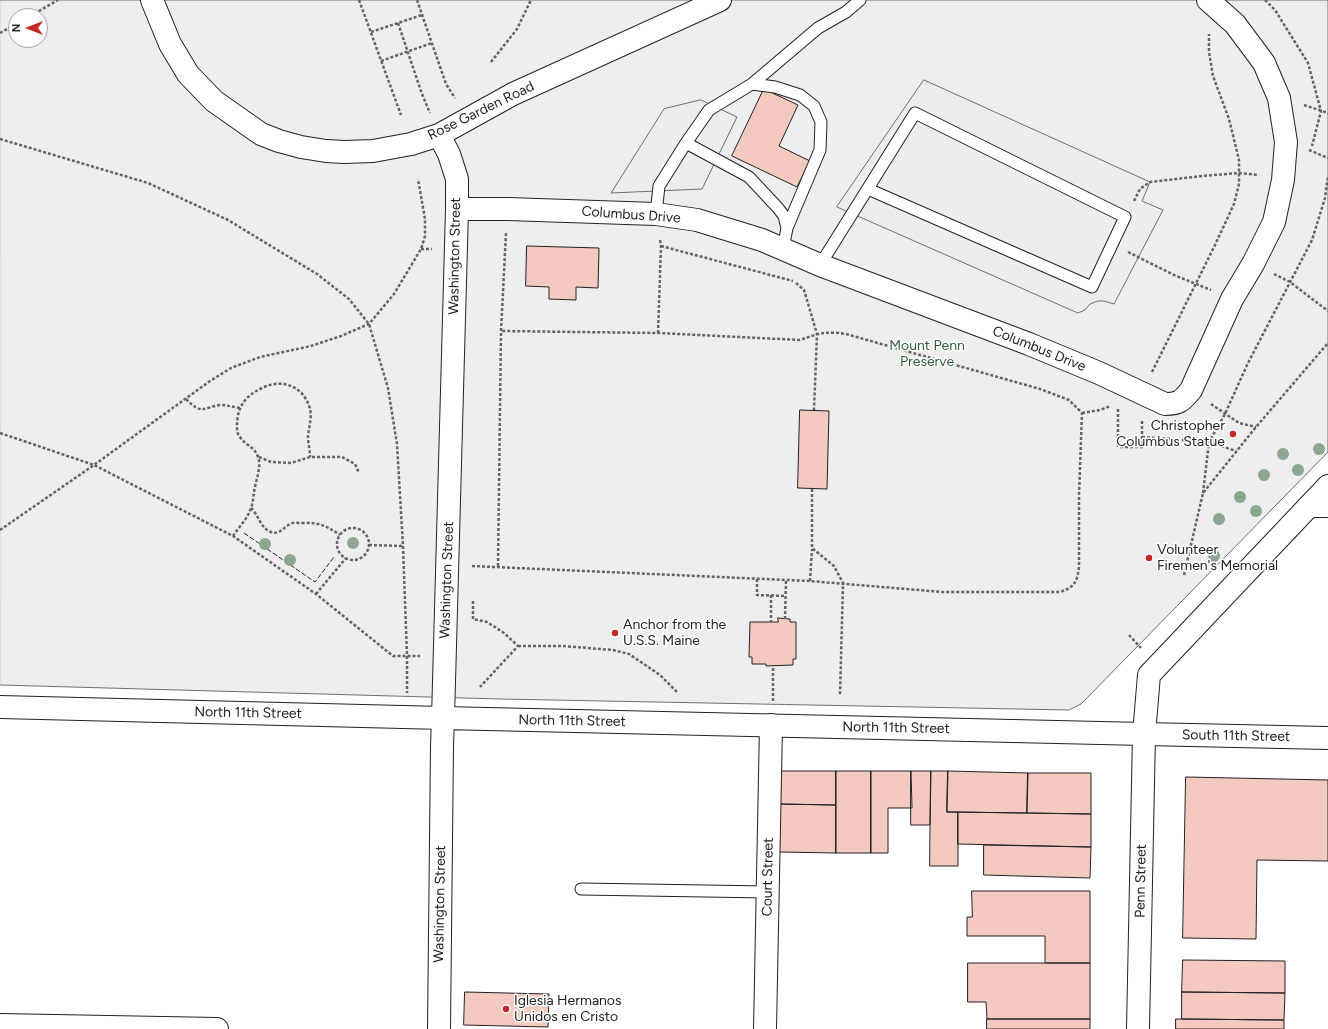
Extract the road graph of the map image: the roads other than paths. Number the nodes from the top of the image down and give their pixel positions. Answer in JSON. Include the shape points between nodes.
{"nodes":[{"id":1,"x":152,"y":0,"type":"edge"},
{"id":2,"x":720,"y":0,"type":"edge"},
{"id":3,"x":860,"y":0,"type":"edge"},
{"id":4,"x":1212,"y":3,"type":"edge"},
{"id":5,"x":752,"y":84,"type":"junction"},
{"id":6,"x":439,"y":135,"type":"junction"},
{"id":7,"x":686,"y":143,"type":"junction"},
{"id":8,"x":868,"y":188,"type":"junction"},
{"id":9,"x":457,"y":209,"type":"junction"},
{"id":10,"x":656,"y":214,"type":"junction"},
{"id":11,"x":787,"y":228,"type":"junction"},
{"id":12,"x":783,"y":249,"type":"junction"},
{"id":13,"x":812,"y":262,"type":"junction"},
{"id":14,"x":1328,"y":486,"type":"edge"},
{"id":15,"x":1318,"y":506,"type":"edge"},
{"id":16,"x":0,"y":707,"type":"edge"},
{"id":17,"x":443,"y":718,"type":"junction"},
{"id":18,"x":771,"y":725,"type":"junction"},
{"id":19,"x":1144,"y":734,"type":"junction"},
{"id":20,"x":1328,"y":738,"type":"edge"},
{"id":21,"x":581,"y":889,"type":"dead end"},
{"id":22,"x":768,"y":892,"type":"junction"},
{"id":23,"x":0,"y":1025,"type":"edge"},
{"id":24,"x":217,"y":1029,"type":"edge"},
{"id":25,"x":439,"y":1029,"type":"edge"},
{"id":26,"x":765,"y":1029,"type":"edge"},
{"id":27,"x":1138,"y":1029,"type":"edge"}],
"edges":[{"from":1,"to":6,"type":"street","name":"Rose Garden Road","via":[[170,44],[188,74],[214,102],[261,134],[301,147],[344,152],[373,151],[411,144]]},
{"from":2,"to":6,"type":"street","name":"Rose Garden Road","via":[[513,94]]},
{"from":3,"to":5,"type":"lane","via":[[846,12],[818,28]]},
{"from":4,"to":13,"type":"street","name":"Columbus Drive","via":[[1235,24],[1264,64],[1279,98],[1286,142],[1283,180],[1274,222],[1232,299],[1191,390],[1182,400],[1174,404],[1165,404],[1029,344]]},
{"from":5,"to":7,"type":"lane","via":[[709,110]]},
{"from":5,"to":11,"type":"lane","via":[[775,87],[800,95],[814,106],[821,122],[820,150]]},
{"from":6,"to":9,"type":"street","name":"Washington Street","via":[[449,154],[457,179]]},
{"from":7,"to":10,"type":"lane","via":[[659,186]]},
{"from":7,"to":11,"type":"lane","via":[[749,178],[784,216]]},
{"from":8,"to":8,"type":"lane","via":[[1092,287],[1125,217],[915,114]]},
{"from":8,"to":13,"type":"lane"},
{"from":9,"to":10,"type":"street","name":"Columbus Drive"},
{"from":9,"to":17,"type":"street","name":"Washington Street"},
{"from":10,"to":12,"type":"street","name":"Columbus Drive","via":[[697,220]]},
{"from":11,"to":12,"type":"lane"},
{"from":12,"to":13,"type":"street","name":"Columbus Drive"},
{"from":14,"to":15,"type":"street","name":"Penn Street"},
{"from":15,"to":19,"type":"street","name":"Penn Street","via":[[1149,675]]},
{"from":16,"to":17,"type":"street","name":"North 11th Street"},
{"from":17,"to":18,"type":"street","name":"North 11th Street"},
{"from":17,"to":25,"type":"street","name":"Washington Street"},
{"from":18,"to":19,"type":"street","name":"North 11th Street"},
{"from":18,"to":22,"type":"street","name":"Court Street"},
{"from":19,"to":20,"type":"street","name":"South 11th Street"},
{"from":19,"to":27,"type":"street","name":"Penn Street"},
{"from":21,"to":22,"type":"lane"},
{"from":22,"to":26,"type":"street","name":"Court Street"},
{"from":23,"to":24,"type":"street"}]}
